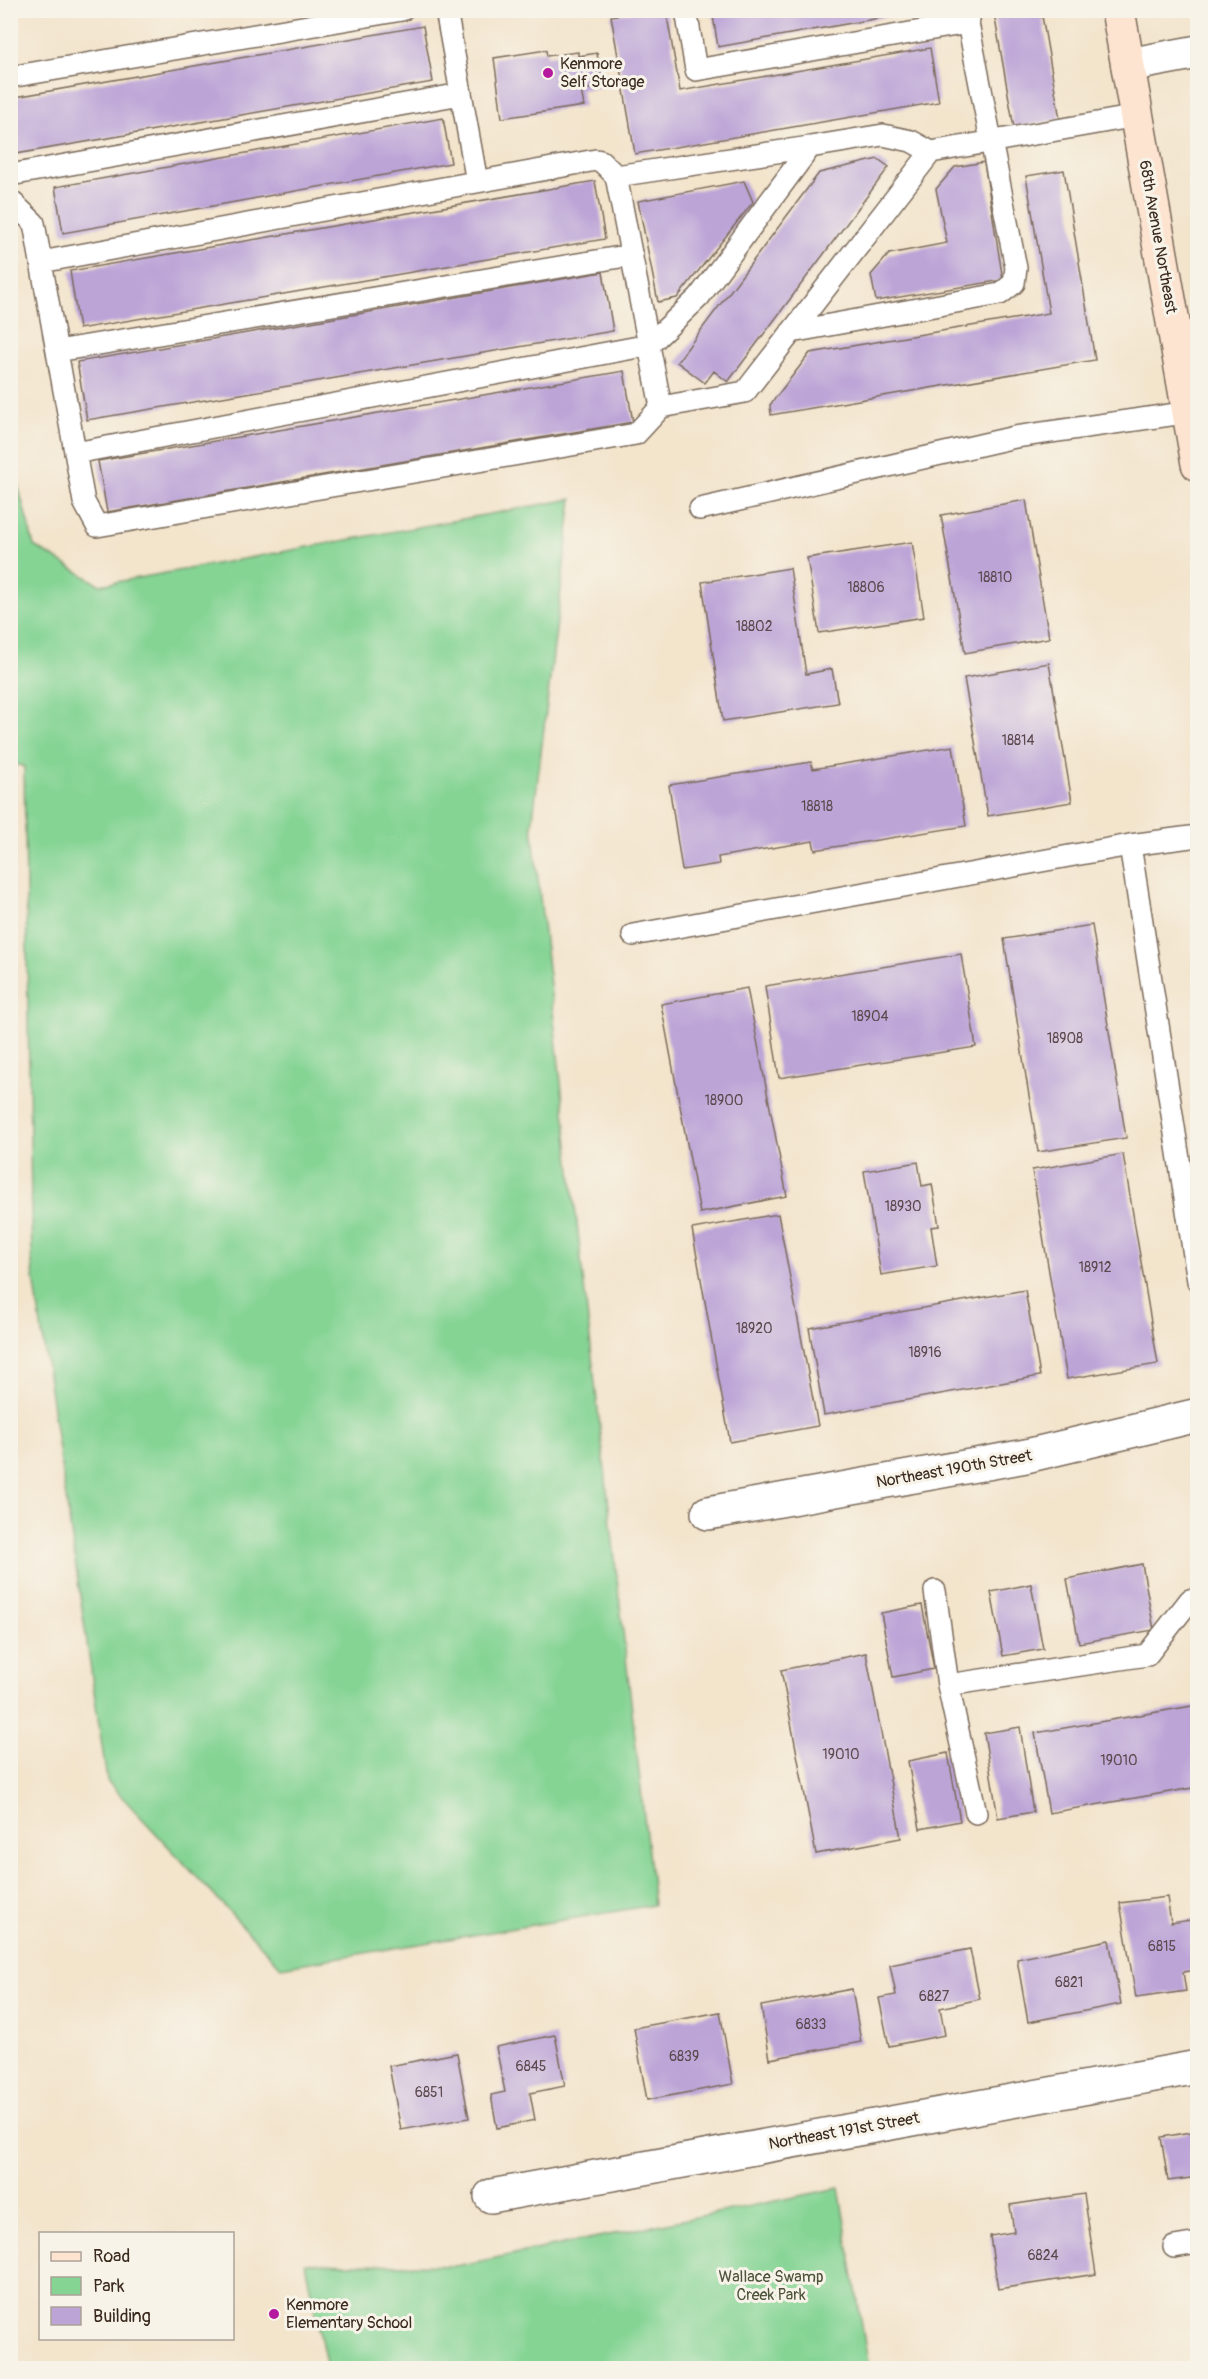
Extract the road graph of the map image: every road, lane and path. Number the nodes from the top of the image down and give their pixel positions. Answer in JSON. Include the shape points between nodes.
{"nodes":[{"id":1,"x":402,"y":10,"type":"edge"},
{"id":2,"x":446,"y":10,"type":"edge"},
{"id":3,"x":686,"y":10,"type":"edge"},
{"id":4,"x":1118,"y":10,"type":"edge"},
{"id":5,"x":970,"y":17,"type":"edge"},
{"id":6,"x":1197,"y":52,"type":"edge"},
{"id":7,"x":1128,"y":65,"type":"junction"},
{"id":8,"x":10,"y":77,"type":"edge"},
{"id":9,"x":461,"y":94,"type":"junction"},
{"id":10,"x":1137,"y":116,"type":"junction"},
{"id":11,"x":991,"y":141,"type":"junction"},
{"id":12,"x":810,"y":147,"type":"junction"},
{"id":13,"x":931,"y":152,"type":"junction"},
{"id":14,"x":10,"y":175,"type":"edge"},
{"id":15,"x":616,"y":176,"type":"junction"},
{"id":16,"x":477,"y":182,"type":"junction"},
{"id":17,"x":10,"y":200,"type":"edge"},
{"id":18,"x":632,"y":255,"type":"junction"},
{"id":19,"x":41,"y":262,"type":"junction"},
{"id":20,"x":791,"y":332,"type":"junction"},
{"id":21,"x":649,"y":345,"type":"junction"},
{"id":22,"x":57,"y":351,"type":"junction"},
{"id":23,"x":661,"y":407,"type":"junction"},
{"id":24,"x":1193,"y":411,"type":"edge"},
{"id":25,"x":75,"y":453,"type":"junction"},
{"id":26,"x":1197,"y":464,"type":"edge"},
{"id":27,"x":700,"y":509,"type":"dead end"},
{"id":28,"x":1197,"y":836,"type":"edge"},
{"id":29,"x":1130,"y":845,"type":"junction"},
{"id":30,"x":633,"y":935,"type":"dead end"},
{"id":31,"x":1197,"y":1281,"type":"edge"},
{"id":32,"x":1197,"y":1416,"type":"edge"},
{"id":33,"x":708,"y":1513,"type":"dead end"},
{"id":34,"x":935,"y":1591,"type":"dead end"},
{"id":35,"x":1197,"y":1598,"type":"edge"},
{"id":36,"x":948,"y":1686,"type":"junction"},
{"id":37,"x":976,"y":1813,"type":"dead end"},
{"id":38,"x":1197,"y":2067,"type":"edge"},
{"id":39,"x":491,"y":2196,"type":"dead end"},
{"id":40,"x":1197,"y":2243,"type":"edge"},
{"id":41,"x":1174,"y":2247,"type":"dead end"}],
"edges":[{"from":1,"to":8,"type":"lane"},
{"from":2,"to":9,"type":"lane"},
{"from":3,"to":5,"type":"lane","via":[[696,70]]},
{"from":4,"to":7,"type":"street","name":"68th Avenue Northeast"},
{"from":5,"to":11,"type":"lane"},
{"from":6,"to":7,"type":"street"},
{"from":7,"to":10,"type":"street","name":"68th Avenue Northeast"},
{"from":9,"to":14,"type":"lane"},
{"from":9,"to":16,"type":"lane"},
{"from":10,"to":11,"type":"lane"},
{"from":10,"to":24,"type":"street","name":"68th Avenue Northeast"},
{"from":11,"to":13,"type":"lane"},
{"from":11,"to":20,"type":"lane","via":[[1016,268],[1014,283],[1008,290]]},
{"from":12,"to":13,"type":"lane","via":[[883,135],[911,141]]},
{"from":12,"to":15,"type":"lane"},
{"from":12,"to":21,"type":"lane","via":[[699,297]]},
{"from":13,"to":20,"type":"lane"},
{"from":15,"to":16,"type":"lane","via":[[596,160]]},
{"from":15,"to":18,"type":"lane"},
{"from":16,"to":19,"type":"lane"},
{"from":17,"to":19,"type":"lane","via":[[34,223]]},
{"from":18,"to":21,"type":"lane"},
{"from":18,"to":22,"type":"lane"},
{"from":19,"to":22,"type":"lane"},
{"from":20,"to":23,"type":"lane","via":[[745,392]]},
{"from":21,"to":23,"type":"lane"},
{"from":21,"to":25,"type":"lane"},
{"from":22,"to":25,"type":"lane"},
{"from":23,"to":25,"type":"lane","via":[[636,435],[97,526],[84,502]]},
{"from":24,"to":26,"type":"street","name":"68th Avenue Northeast"},
{"from":24,"to":27,"type":"lane","via":[[1015,437]]},
{"from":28,"to":29,"type":"lane"},
{"from":29,"to":30,"type":"lane"},
{"from":29,"to":31,"type":"lane"},
{"from":32,"to":33,"type":"street","name":"Northeast 190th Street","via":[[1026,1456]]},
{"from":34,"to":36,"type":"lane"},
{"from":35,"to":36,"type":"lane","via":[[1190,1600],[1147,1655]]},
{"from":36,"to":37,"type":"lane"},
{"from":38,"to":39,"type":"street","name":"Northeast 191st Street"},
{"from":40,"to":41,"type":"lane"}]}
